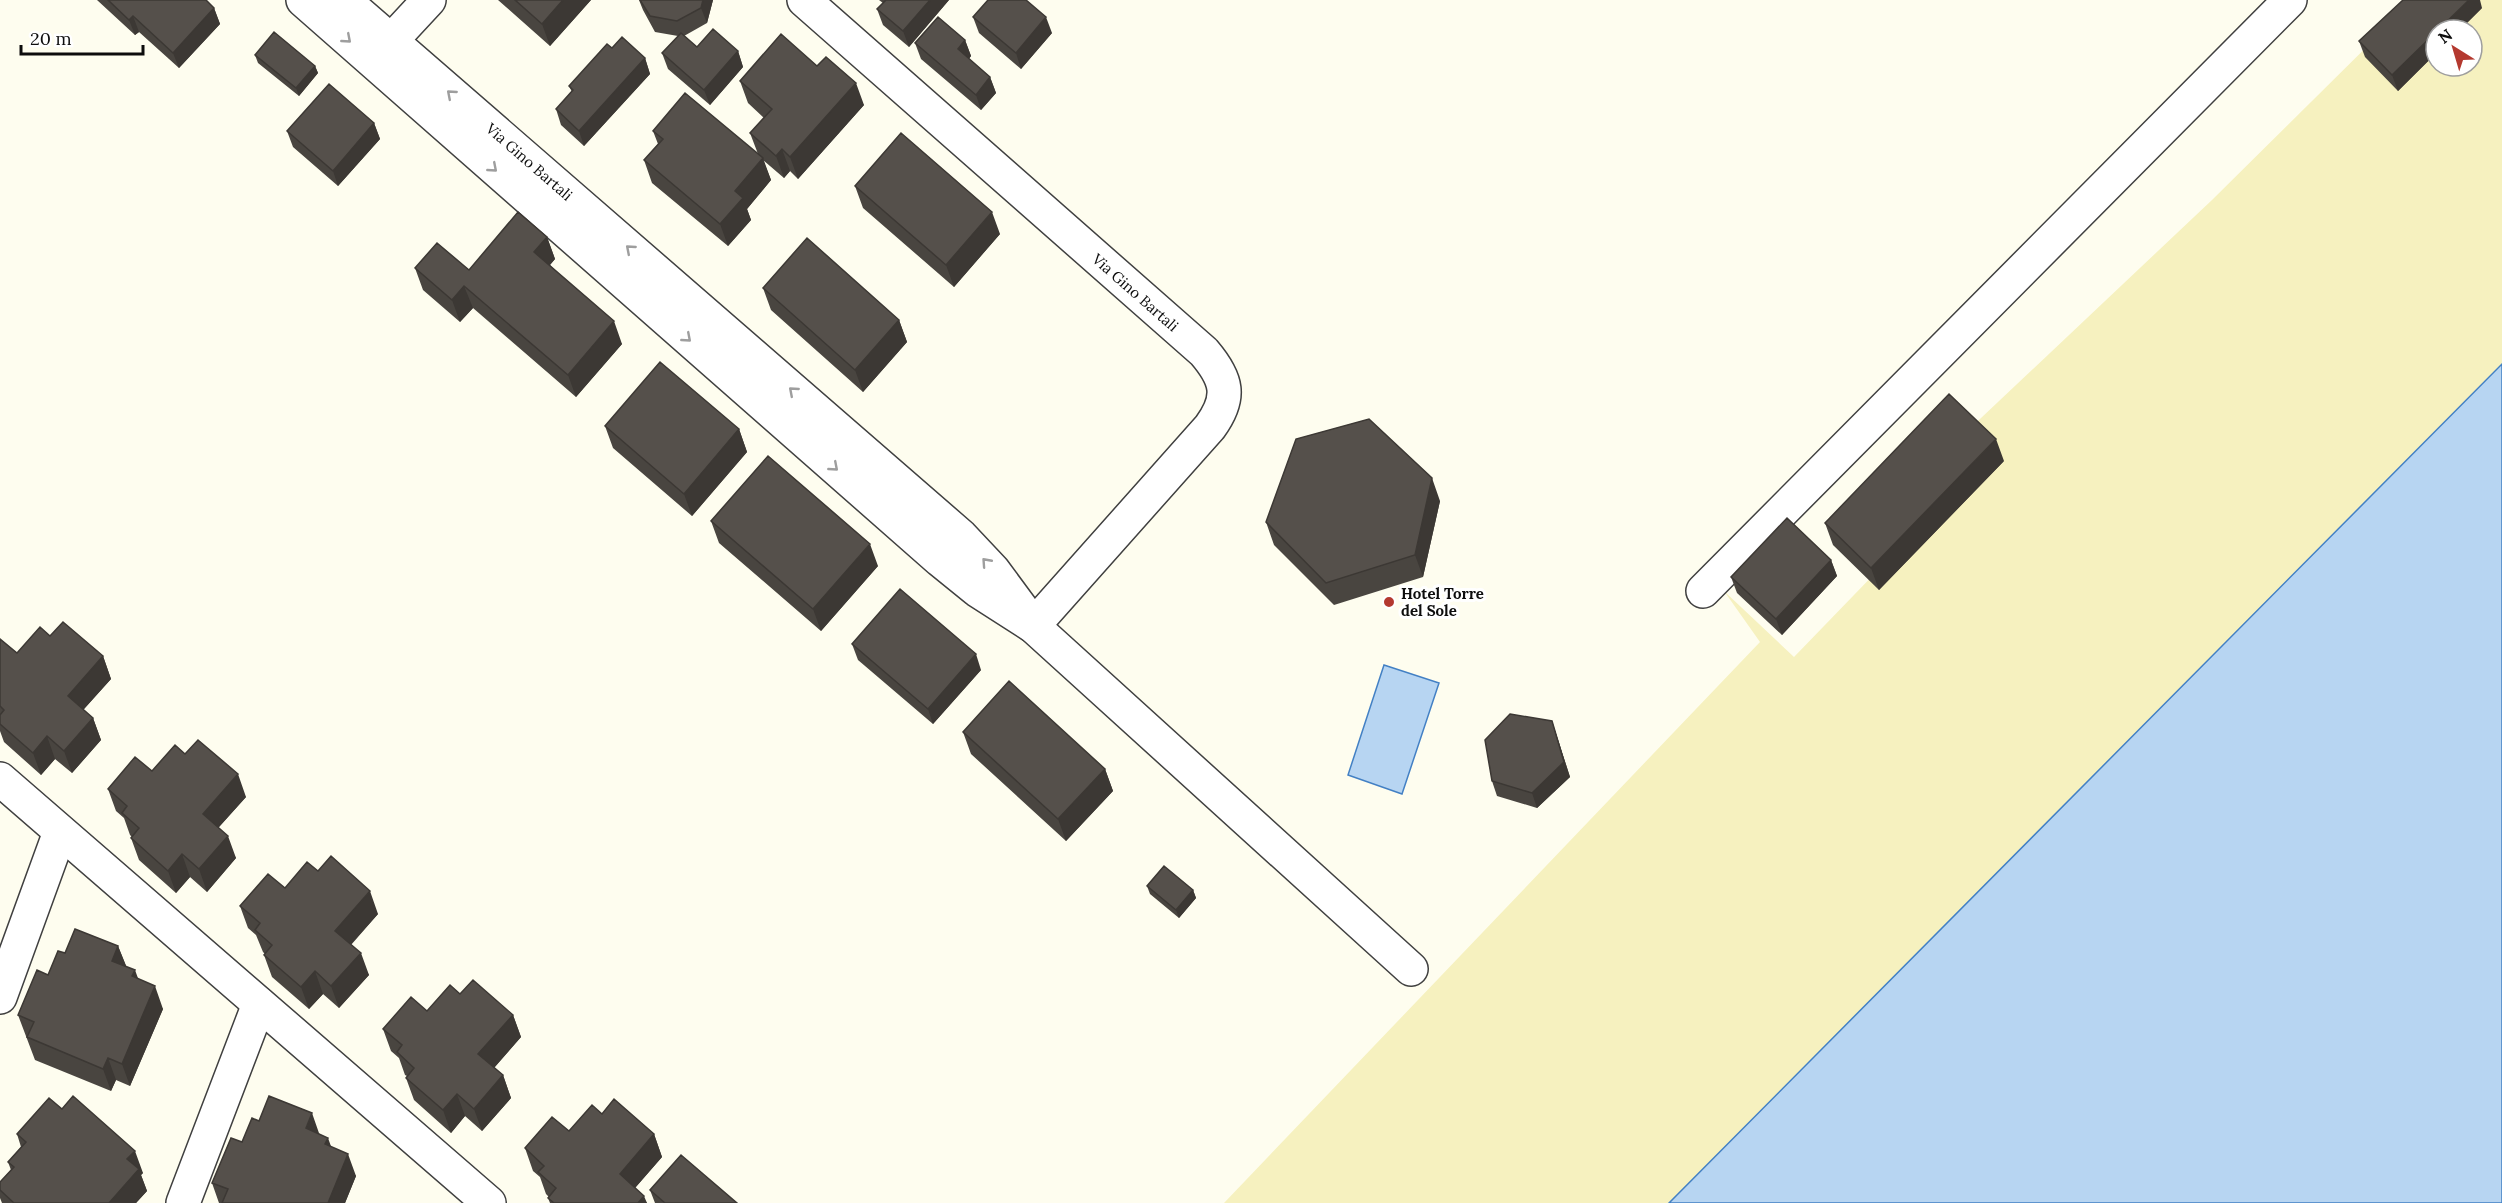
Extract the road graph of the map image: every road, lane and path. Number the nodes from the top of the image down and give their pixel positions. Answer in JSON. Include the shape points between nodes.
{"nodes":[{"id":1,"x":303,"y":0,"type":"edge"},
{"id":2,"x":344,"y":0,"type":"edge"},
{"id":3,"x":429,"y":0,"type":"edge"},
{"id":4,"x":804,"y":0,"type":"edge"},
{"id":5,"x":2290,"y":0,"type":"edge"},
{"id":6,"x":382,"y":51,"type":"junction"},
{"id":7,"x":1703,"y":591,"type":"dead end"},
{"id":8,"x":1034,"y":626,"type":"junction"},
{"id":9,"x":0,"y":780,"type":"edge"},
{"id":10,"x":60,"y":832,"type":"junction"},
{"id":11,"x":1411,"y":969,"type":"dead end"},
{"id":12,"x":0,"y":997,"type":"edge"},
{"id":13,"x":259,"y":1004,"type":"junction"},
{"id":14,"x":183,"y":1203,"type":"edge"},
{"id":15,"x":489,"y":1203,"type":"edge"}],
"edges":[{"from":1,"to":6,"type":"street","name":"Via Gino Bartali","one_way":true},
{"from":2,"to":6,"type":"street","name":"Via Gino Bartali"},
{"from":3,"to":6,"type":"street"},
{"from":4,"to":8,"type":"street","name":"Via Gino Bartali","via":[[1204,352],[1221,376],[1224,400],[1210,427]]},
{"from":5,"to":7,"type":"street"},
{"from":6,"to":8,"type":"street","name":"Via Gino Bartali","via":[[659,294],[961,536],[993,570]]},
{"from":8,"to":11,"type":"street"},
{"from":9,"to":10,"type":"street"},
{"from":10,"to":12,"type":"street"},
{"from":10,"to":13,"type":"street"},
{"from":13,"to":14,"type":"street"},
{"from":13,"to":15,"type":"street"}]}
